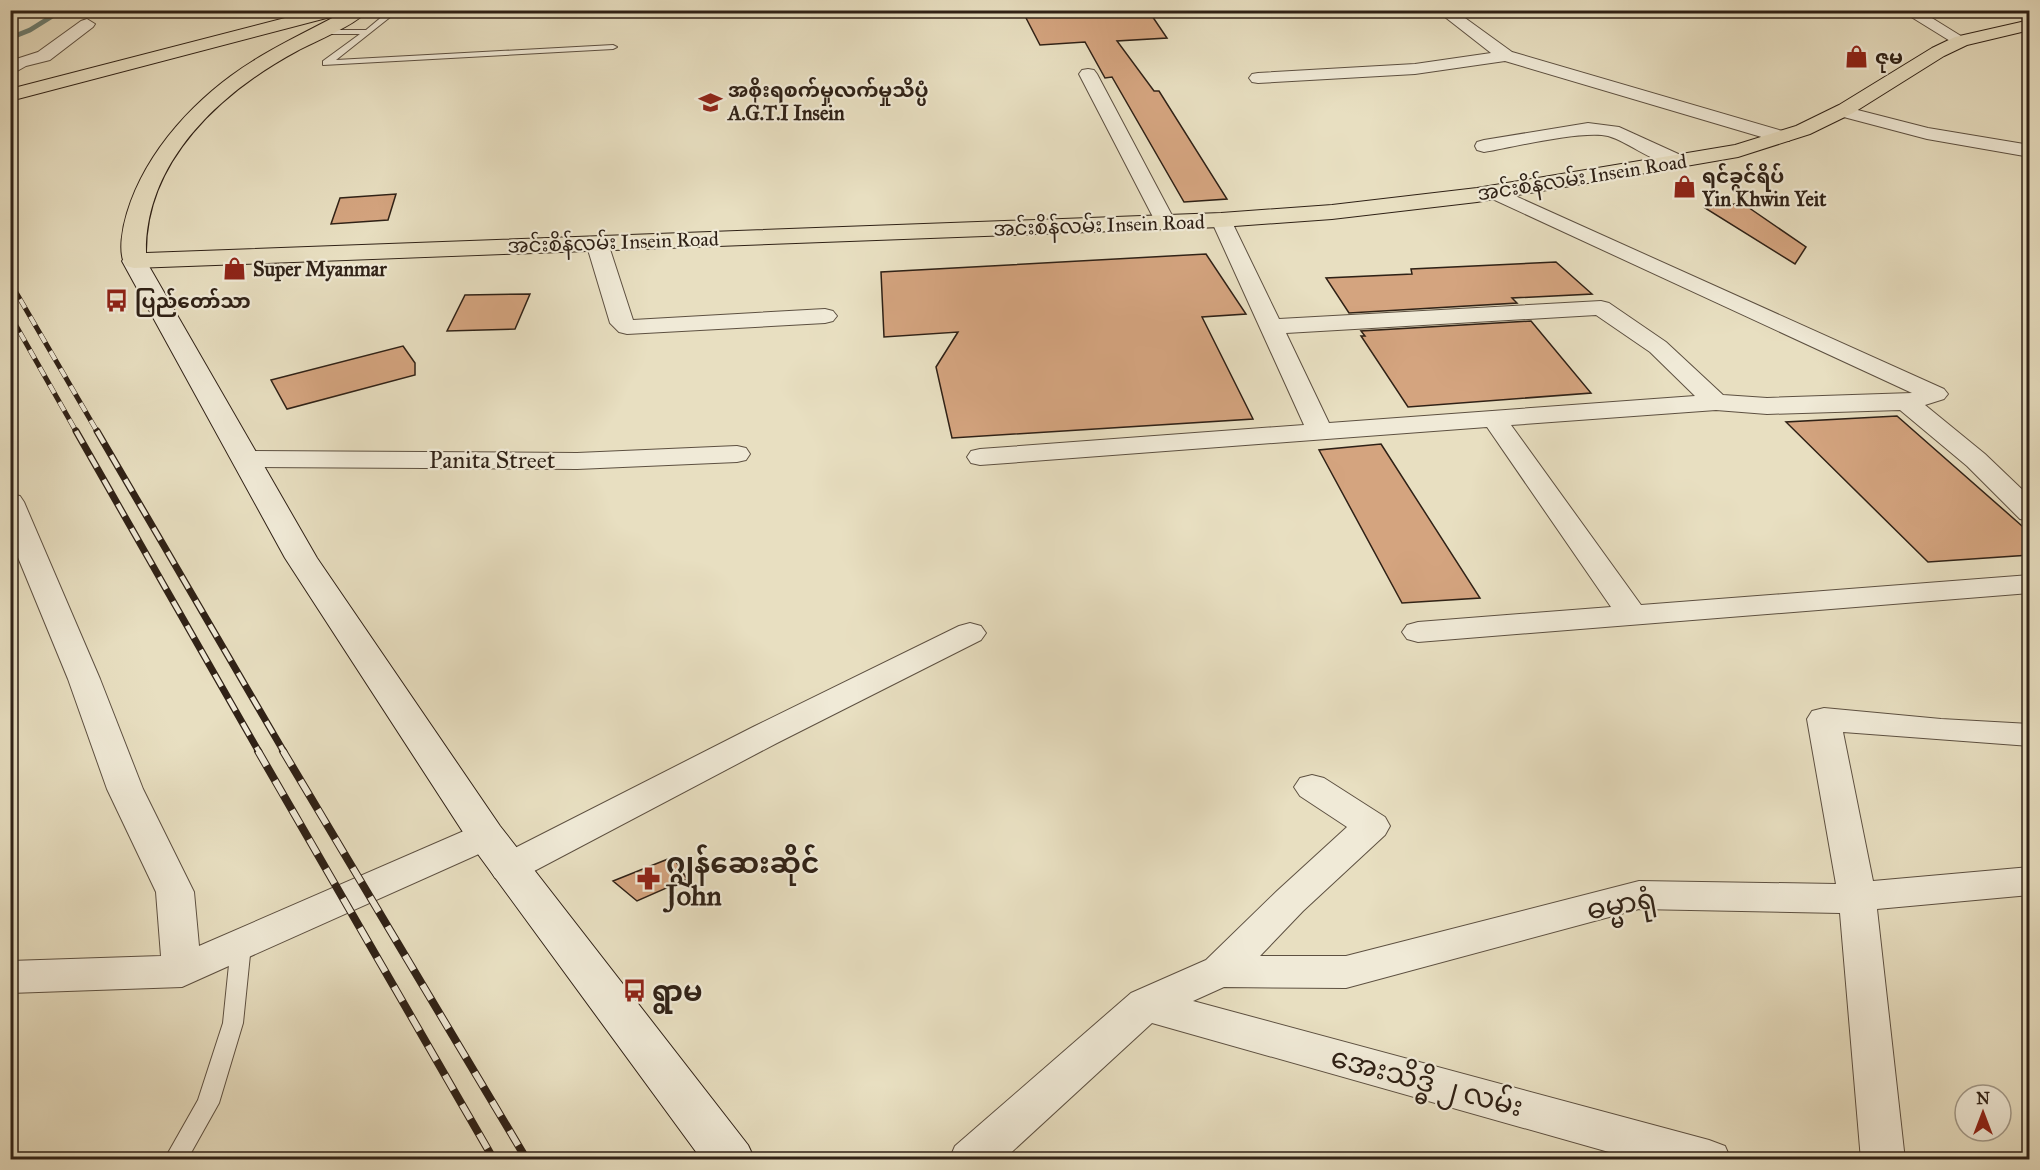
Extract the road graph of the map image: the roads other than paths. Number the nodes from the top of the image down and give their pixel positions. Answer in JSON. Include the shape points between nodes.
{"nodes":[{"id":1,"x":315,"y":10,"type":"edge"},
{"id":2,"x":336,"y":10,"type":"edge"},
{"id":3,"x":360,"y":10,"type":"edge"},
{"id":4,"x":395,"y":10,"type":"edge"},
{"id":5,"x":1443,"y":10,"type":"edge"},
{"id":6,"x":1907,"y":10,"type":"edge"},
{"id":7,"x":87,"y":24,"type":"dead end"},
{"id":8,"x":2030,"y":25,"type":"edge"},
{"id":9,"x":320,"y":32,"type":"junction"},
{"id":10,"x":368,"y":32,"type":"junction"},
{"id":11,"x":1961,"y":41,"type":"junction"},
{"id":12,"x":203,"y":45,"type":"junction"},
{"id":13,"x":613,"y":48,"type":"dead end"},
{"id":14,"x":1506,"y":56,"type":"junction"},
{"id":15,"x":259,"y":65,"type":"junction"},
{"id":16,"x":10,"y":70,"type":"edge"},
{"id":17,"x":1088,"y":74,"type":"dead end"},
{"id":18,"x":1258,"y":78,"type":"dead end"},
{"id":19,"x":10,"y":85,"type":"edge"},
{"id":20,"x":10,"y":95,"type":"edge"},
{"id":21,"x":1842,"y":111,"type":"junction"},
{"id":22,"x":1782,"y":137,"type":"junction"},
{"id":23,"x":1484,"y":146,"type":"dead end"},
{"id":24,"x":2030,"y":151,"type":"edge"},
{"id":25,"x":1677,"y":161,"type":"junction"},
{"id":26,"x":1493,"y":192,"type":"junction"},
{"id":27,"x":1221,"y":220,"type":"junction"},
{"id":28,"x":1165,"y":221,"type":"junction"},
{"id":29,"x":597,"y":243,"type":"junction"},
{"id":30,"x":134,"y":261,"type":"junction"},
{"id":31,"x":825,"y":316,"type":"dead end"},
{"id":32,"x":1271,"y":327,"type":"junction"},
{"id":33,"x":1716,"y":402,"type":"junction"},
{"id":34,"x":1906,"y":402,"type":"junction"},
{"id":35,"x":1494,"y":419,"type":"junction"},
{"id":36,"x":1320,"y":432,"type":"junction"},
{"id":37,"x":738,"y":454,"type":"dead end"},
{"id":38,"x":980,"y":458,"type":"dead end"},
{"id":39,"x":246,"y":459,"type":"junction"},
{"id":40,"x":10,"y":502,"type":"edge"},
{"id":41,"x":2030,"y":513,"type":"edge"},
{"id":42,"x":2030,"y":584,"type":"edge"},
{"id":43,"x":1632,"y":615,"type":"junction"},
{"id":44,"x":1418,"y":632,"type":"dead end"},
{"id":45,"x":970,"y":633,"type":"dead end"},
{"id":46,"x":2030,"y":735,"type":"edge"},
{"id":47,"x":1312,"y":787,"type":"dead end"},
{"id":48,"x":486,"y":836,"type":"junction"},
{"id":49,"x":508,"y":868,"type":"junction"},
{"id":50,"x":2030,"y":881,"type":"edge"},
{"id":51,"x":1857,"y":896,"type":"junction"},
{"id":52,"x":241,"y":945,"type":"junction"},
{"id":53,"x":182,"y":971,"type":"junction"},
{"id":54,"x":1220,"y":971,"type":"junction"},
{"id":55,"x":10,"y":977,"type":"edge"},
{"id":56,"x":1145,"y":1005,"type":"junction"},
{"id":57,"x":175,"y":1160,"type":"edge"},
{"id":58,"x":731,"y":1160,"type":"edge"},
{"id":59,"x":971,"y":1160,"type":"edge"},
{"id":60,"x":1709,"y":1160,"type":"edge"},
{"id":61,"x":1883,"y":1160,"type":"edge"}],
"edges":[{"from":1,"to":19,"type":"main road"},
{"from":2,"to":12,"type":"main road"},
{"from":3,"to":9,"type":"main road"},
{"from":4,"to":10,"type":"lane"},
{"from":5,"to":14,"type":"street"},
{"from":6,"to":11,"type":"street"},
{"from":7,"to":16,"type":"street","via":[[44,56],[20,62]]},
{"from":8,"to":11,"type":"main road","name":"အင်းစိန်လမ်း Insein Road"},
{"from":9,"to":10,"type":"lane"},
{"from":9,"to":15,"type":"main road"},
{"from":10,"to":13,"type":"lane","via":[[326,63]]},
{"from":11,"to":21,"type":"main road","name":"အင်းစိန်လမ်း Insein Road"},
{"from":12,"to":15,"type":"main road","via":[[253,47],[261,50]]},
{"from":12,"to":20,"type":"main road"},
{"from":14,"to":18,"type":"street","via":[[1415,69]]},
{"from":14,"to":22,"type":"street"},
{"from":15,"to":30,"type":"main road","via":[[208,106],[172,146],[149,181],[135,222]]},
{"from":17,"to":28,"type":"street"},
{"from":21,"to":22,"type":"main road","name":"အင်းစိန်လမ်း Insein Road"},
{"from":21,"to":24,"type":"street","via":[[1927,133]]},
{"from":22,"to":25,"type":"main road","name":"အင်းစိန်လမ်း Insein Road","via":[[1738,151]]},
{"from":23,"to":25,"type":"street","via":[[1588,129],[1612,131]]},
{"from":25,"to":26,"type":"main road","name":"အင်းစိန်လမ်း Insein Road"},
{"from":26,"to":27,"type":"main road","name":"အင်းစိန်လမ်း Insein Road","via":[[1332,212]]},
{"from":26,"to":34,"type":"street","via":[[1935,394]]},
{"from":27,"to":28,"type":"main road","name":"အင်းစိန်လမ်း Insein Road"},
{"from":27,"to":32,"type":"street"},
{"from":28,"to":29,"type":"main road","name":"အင်းစိန်လမ်း Insein Road"},
{"from":29,"to":30,"type":"main road","name":"အင်းစိန်လမ်း Insein Road"},
{"from":29,"to":31,"type":"street","via":[[622,323],[627,327]]},
{"from":30,"to":39,"type":"main road"},
{"from":32,"to":33,"type":"street","via":[[1601,308],[1658,347]]},
{"from":32,"to":36,"type":"street"},
{"from":33,"to":34,"type":"street","via":[[1767,406]]},
{"from":33,"to":35,"type":"street"},
{"from":34,"to":41,"type":"street","via":[[1976,460]]},
{"from":35,"to":36,"type":"street"},
{"from":35,"to":43,"type":"street"},
{"from":36,"to":38,"type":"street"},
{"from":37,"to":39,"type":"street","name":"Panita Street","via":[[577,461]]},
{"from":39,"to":48,"type":"main road","via":[[301,558]]},
{"from":40,"to":53,"type":"street","via":[[125,789],[175,892]]},
{"from":42,"to":43,"type":"street"},
{"from":43,"to":44,"type":"street"},
{"from":45,"to":49,"type":"street"},
{"from":46,"to":51,"type":"street","via":[[1824,719]]},
{"from":47,"to":54,"type":"street","via":[[1372,826]]},
{"from":48,"to":49,"type":"main road"},
{"from":48,"to":52,"type":"street"},
{"from":49,"to":58,"type":"main road"},
{"from":50,"to":51,"type":"street","name":"ဓမ္မာရုံ"},
{"from":51,"to":54,"type":"street","name":"ဓမ္မာရုံ","via":[[1835,899],[1639,895],[1346,972]]},
{"from":51,"to":61,"type":"street"},
{"from":52,"to":53,"type":"street"},
{"from":52,"to":57,"type":"lane","via":[[233,1023],[208,1103]]},
{"from":53,"to":55,"type":"street"},
{"from":54,"to":56,"type":"street"},
{"from":56,"to":59,"type":"street"},
{"from":56,"to":60,"type":"street","name":"အေးသိဒ္ဓိ ၂ လမ်း"}]}
